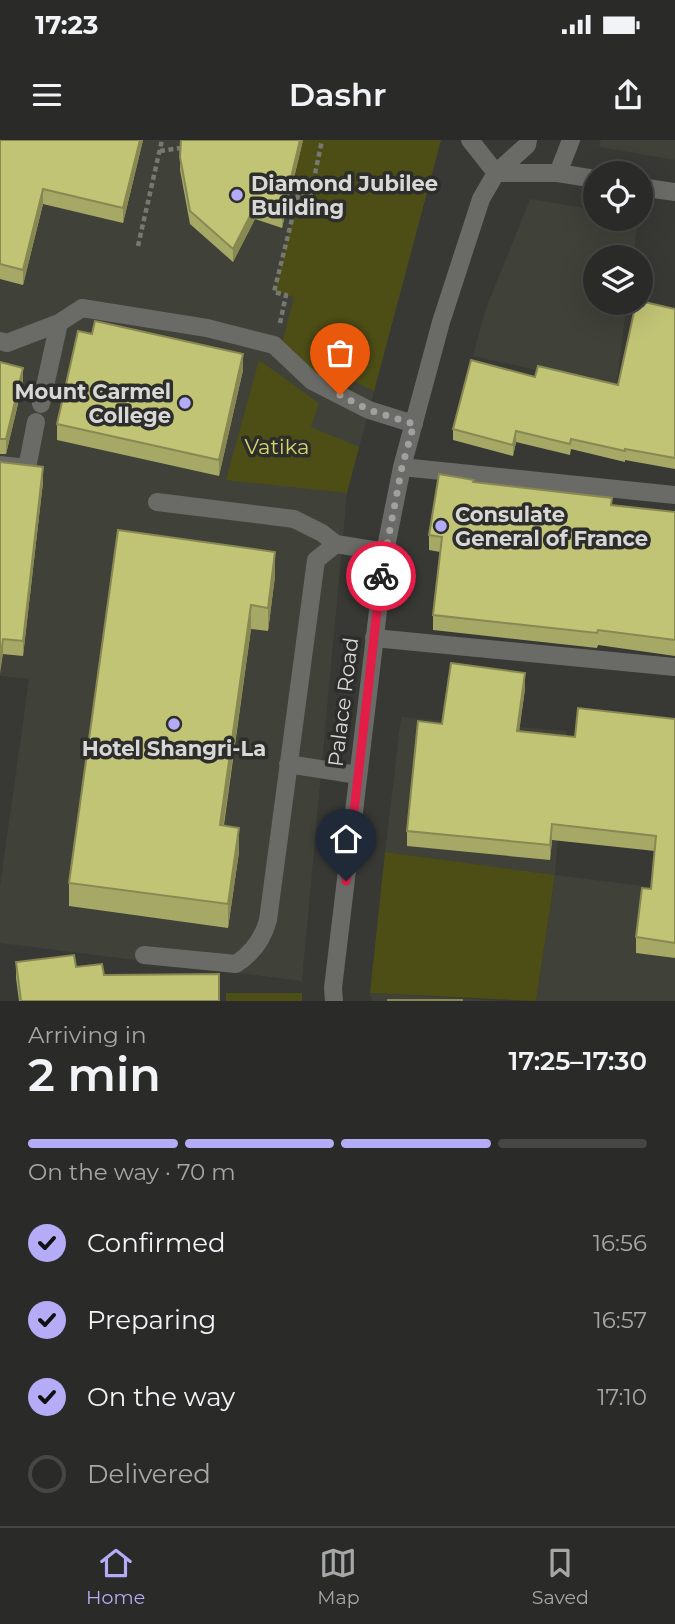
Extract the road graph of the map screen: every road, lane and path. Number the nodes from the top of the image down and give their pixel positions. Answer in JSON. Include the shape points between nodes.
{"nodes":[{"id":1,"x":162,"y":140,"type":"edge"},
{"id":2,"x":322,"y":140,"type":"edge"},
{"id":3,"x":470,"y":140,"type":"edge"},
{"id":4,"x":489,"y":140,"type":"edge"},
{"id":5,"x":528,"y":140,"type":"edge"},
{"id":6,"x":571,"y":140,"type":"edge"},
{"id":7,"x":181,"y":148,"type":"edge"},
{"id":8,"x":160,"y":151,"type":"junction"},
{"id":9,"x":496,"y":173,"type":"junction"},
{"id":10,"x":558,"y":173,"type":"junction"},
{"id":11,"x":583,"y":177,"type":"edge"},
{"id":12,"x":653,"y":189,"type":"edge"},
{"id":13,"x":675,"y":192,"type":"edge"},
{"id":14,"x":138,"y":246,"type":"dead end"},
{"id":15,"x":59,"y":323,"type":"junction"},
{"id":16,"x":0,"y":341,"type":"edge"},
{"id":17,"x":274,"y":345,"type":"junction"},
{"id":18,"x":41,"y":404,"type":"dead end"},
{"id":19,"x":36,"y":422,"type":"dead end"},
{"id":20,"x":414,"y":424,"type":"junction"},
{"id":21,"x":0,"y":465,"type":"edge"},
{"id":22,"x":402,"y":467,"type":"junction"},
{"id":23,"x":675,"y":495,"type":"edge"},
{"id":24,"x":157,"y":502,"type":"dead end"},
{"id":25,"x":336,"y":544,"type":"junction"},
{"id":26,"x":384,"y":552,"type":"junction"},
{"id":27,"x":373,"y":638,"type":"junction"},
{"id":28,"x":675,"y":667,"type":"edge"},
{"id":29,"x":288,"y":764,"type":"junction"},
{"id":30,"x":358,"y":775,"type":"junction"},
{"id":31,"x":144,"y":955,"type":"dead end"},
{"id":32,"x":334,"y":1001,"type":"edge"}],
"edges":[{"from":1,"to":8,"type":"path"},
{"from":2,"to":17,"type":"path","via":[[310,198],[298,195],[274,292],[286,295]]},
{"from":3,"to":9,"type":"street"},
{"from":4,"to":9,"type":"street"},
{"from":5,"to":9,"type":"street","name":"Palace Road"},
{"from":6,"to":10,"type":"street"},
{"from":7,"to":8,"type":"path"},
{"from":8,"to":14,"type":"path"},
{"from":9,"to":10,"type":"street"},
{"from":9,"to":20,"type":"street","name":"Palace Road","via":[[481,199],[457,270]]},
{"from":10,"to":11,"type":"street"},
{"from":12,"to":13,"type":"street"},
{"from":15,"to":16,"type":"street","via":[[7,343]]},
{"from":15,"to":17,"type":"street","via":[[82,308],[207,328]]},
{"from":15,"to":18,"type":"street"},
{"from":17,"to":20,"type":"street","via":[[312,381],[369,410]]},
{"from":19,"to":21,"type":"street","via":[[27,468]]},
{"from":20,"to":22,"type":"street","name":"Palace Road"},
{"from":22,"to":23,"type":"street"},
{"from":22,"to":26,"type":"street","name":"Palace Road"},
{"from":24,"to":25,"type":"street","via":[[294,519]]},
{"from":25,"to":26,"type":"street"},
{"from":25,"to":29,"type":"street","via":[[316,560]]},
{"from":26,"to":27,"type":"street","name":"Palace Road"},
{"from":27,"to":28,"type":"street"},
{"from":27,"to":30,"type":"street","name":"Palace Road"},
{"from":29,"to":30,"type":"street"},
{"from":29,"to":31,"type":"street","via":[[268,920],[260,942],[236,964]]},
{"from":30,"to":32,"type":"street","name":"Palace Road"}]}
